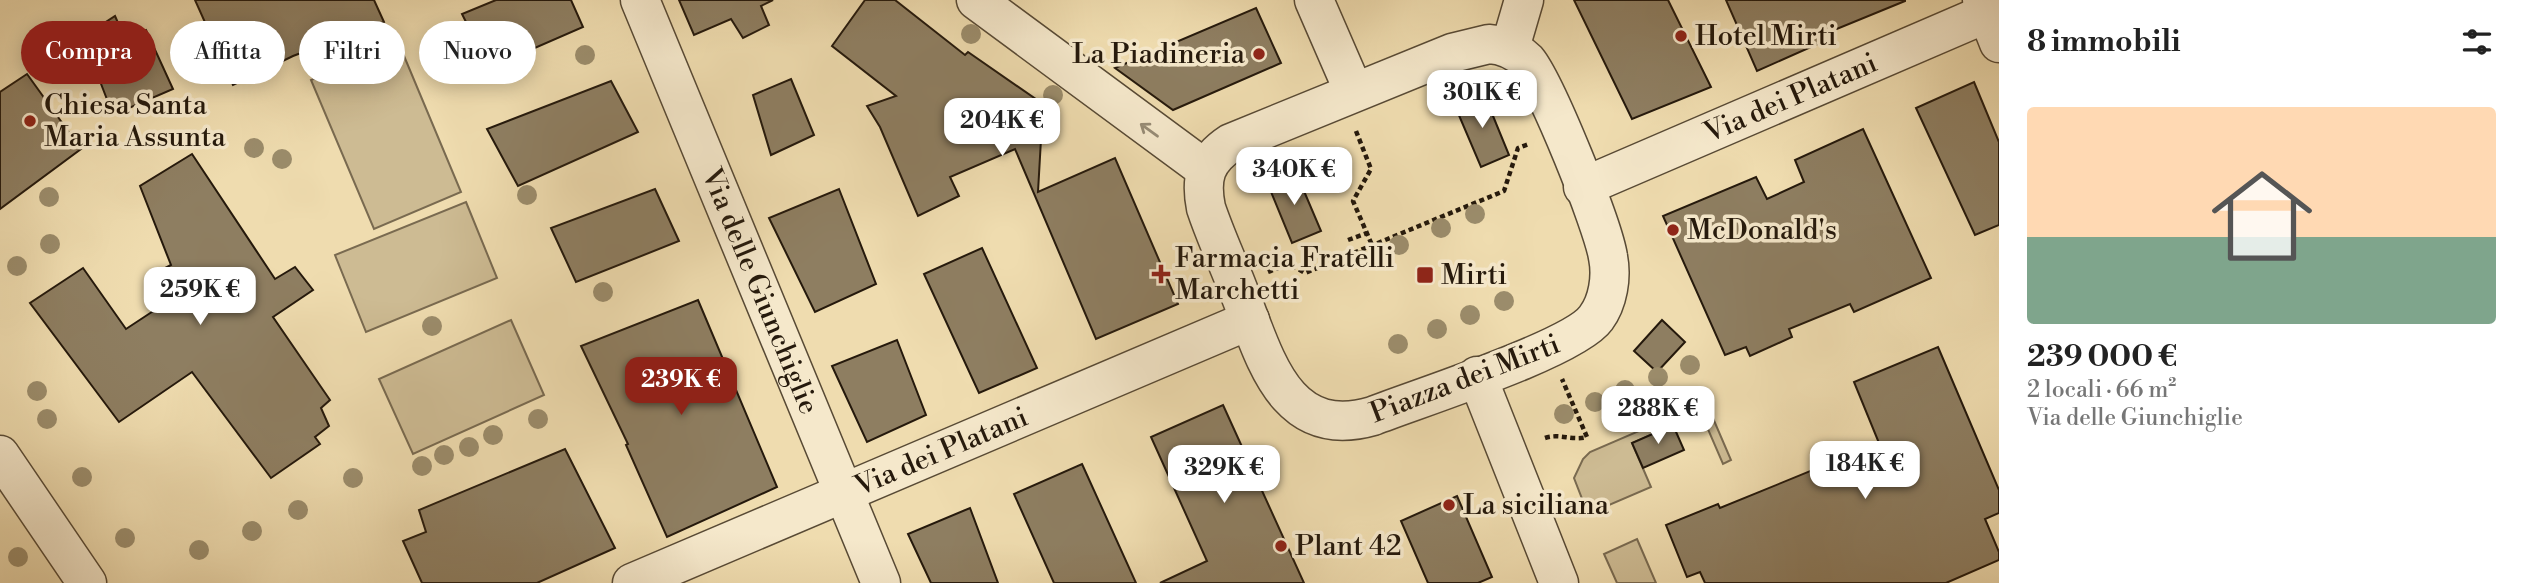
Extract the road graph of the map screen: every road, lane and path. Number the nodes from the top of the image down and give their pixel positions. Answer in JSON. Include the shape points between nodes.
{"nodes":[{"id":1,"x":640,"y":0,"type":"edge"},
{"id":2,"x":976,"y":0,"type":"edge"},
{"id":3,"x":1314,"y":0,"type":"edge"},
{"id":4,"x":1524,"y":0,"type":"edge"},
{"id":5,"x":1992,"y":16,"type":"edge"},
{"id":6,"x":1510,"y":48,"type":"junction"},
{"id":7,"x":1354,"y":92,"type":"junction"},
{"id":8,"x":1355,"y":130,"type":"dead end"},
{"id":9,"x":1534,"y":142,"type":"dead end"},
{"id":10,"x":1205,"y":169,"type":"junction"},
{"id":11,"x":1583,"y":187,"type":"junction"},
{"id":12,"x":1367,"y":233,"type":"junction"},
{"id":13,"x":1348,"y":240,"type":"dead end"},
{"id":14,"x":1372,"y":245,"type":"junction"},
{"id":15,"x":1267,"y":272,"type":"dead end"},
{"id":16,"x":1250,"y":320,"type":"junction"},
{"id":17,"x":1558,"y":369,"type":"dead end"},
{"id":18,"x":1477,"y":376,"type":"junction"},
{"id":19,"x":1545,"y":438,"type":"dead end"},
{"id":20,"x":0,"y":455,"type":"edge"},
{"id":21,"x":844,"y":494,"type":"junction"},
{"id":22,"x":86,"y":583,"type":"edge"},
{"id":23,"x":632,"y":583,"type":"edge"},
{"id":24,"x":881,"y":583,"type":"edge"},
{"id":25,"x":1559,"y":583,"type":"edge"}],
"edges":[{"from":1,"to":21,"type":"street","name":"Via delle Giunchiglie"},
{"from":10,"to":2,"type":"street","one_way":true},
{"from":3,"to":7,"type":"street"},
{"from":4,"to":6,"type":"street"},
{"from":5,"to":11,"type":"street","name":"Via dei Platani"},
{"from":6,"to":7,"type":"street","via":[[1489,44],[1464,48]]},
{"from":6,"to":11,"type":"street","name":"Piazza dei Mirti","via":[[1530,64]]},
{"from":7,"to":10,"type":"street","via":[[1231,143]]},
{"from":8,"to":12,"type":"path","via":[[1371,169],[1353,201]]},
{"from":9,"to":14,"type":"path","via":[[1518,148],[1504,191]]},
{"from":10,"to":16,"type":"street","name":"Piazza dei Mirti","via":[[1206,208]]},
{"from":11,"to":18,"type":"street","name":"Piazza dei Mirti","via":[[1609,259],[1606,296],[1596,318],[1568,340]]},
{"from":12,"to":13,"type":"path"},
{"from":12,"to":14,"type":"path"},
{"from":14,"to":15,"type":"path","via":[[1305,273],[1289,264]]},
{"from":16,"to":18,"type":"street","name":"Piazza dei Mirti","via":[[1283,390],[1304,409],[1328,420],[1373,416]]},
{"from":16,"to":21,"type":"street","name":"Via dei Platani"},
{"from":17,"to":19,"type":"path","via":[[1587,437],[1574,441],[1555,435]]},
{"from":18,"to":25,"type":"street"},
{"from":20,"to":22,"type":"street"},
{"from":21,"to":23,"type":"street","name":"Via dei Platani"},
{"from":21,"to":24,"type":"street","name":"Via delle Giunchiglie"}]}
